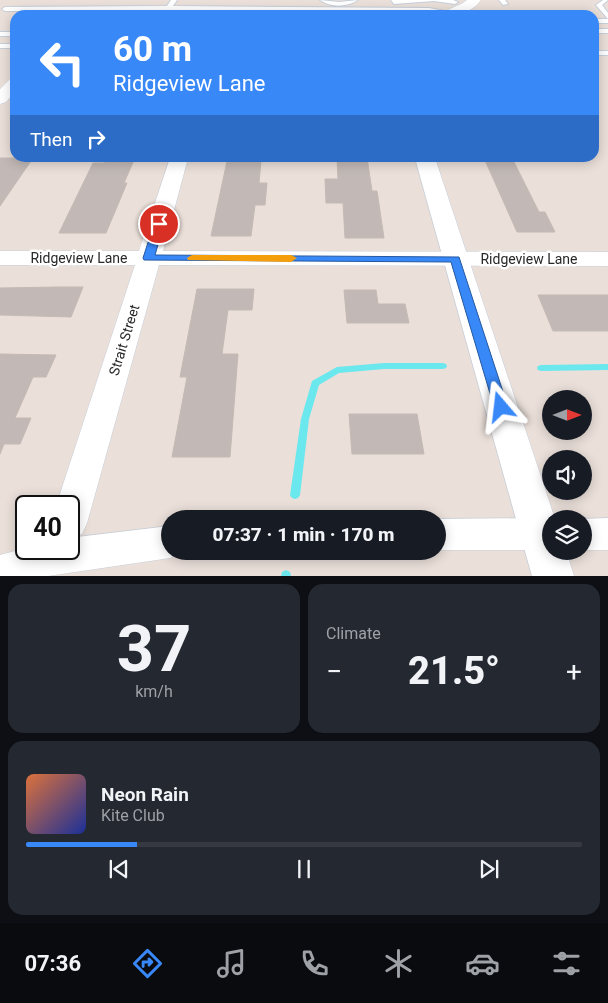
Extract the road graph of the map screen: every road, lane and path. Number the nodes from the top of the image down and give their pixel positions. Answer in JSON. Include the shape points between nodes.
{"nodes":[{"id":1,"x":16,"y":0,"type":"edge"},
{"id":2,"x":174,"y":0,"type":"edge"},
{"id":3,"x":323,"y":0,"type":"edge"},
{"id":4,"x":355,"y":0,"type":"edge"},
{"id":5,"x":394,"y":0,"type":"edge"},
{"id":6,"x":432,"y":0,"type":"edge"},
{"id":7,"x":437,"y":0,"type":"edge"},
{"id":8,"x":474,"y":0,"type":"edge"},
{"id":9,"x":607,"y":0,"type":"edge"},
{"id":10,"x":169,"y":8,"type":"junction"},
{"id":11,"x":454,"y":8,"type":"edge"},
{"id":12,"x":58,"y":10,"type":"edge"},
{"id":13,"x":262,"y":10,"type":"edge"},
{"id":14,"x":433,"y":10,"type":"edge"},
{"id":15,"x":3,"y":11,"type":"edge"},
{"id":16,"x":608,"y":17,"type":"edge"},
{"id":17,"x":10,"y":87,"type":"edge"},
{"id":18,"x":0,"y":99,"type":"edge"},
{"id":19,"x":178,"y":162,"type":"edge"},
{"id":20,"x":426,"y":162,"type":"edge"},
{"id":21,"x":0,"y":258,"type":"edge"},
{"id":22,"x":148,"y":258,"type":"junction"},
{"id":23,"x":456,"y":259,"type":"junction"},
{"id":24,"x":608,"y":259,"type":"edge"},
{"id":25,"x":77,"y":495,"type":"edge"},
{"id":26,"x":542,"y":522,"type":"edge"},
{"id":27,"x":542,"y":534,"type":"edge"},
{"id":28,"x":592,"y":534,"type":"edge"},
{"id":29,"x":608,"y":534,"type":"edge"},
{"id":30,"x":446,"y":535,"type":"edge"},
{"id":31,"x":80,"y":542,"type":"edge"},
{"id":32,"x":161,"y":542,"type":"edge"},
{"id":33,"x":25,"y":560,"type":"edge"},
{"id":34,"x":550,"y":560,"type":"edge"},
{"id":35,"x":0,"y":572,"type":"edge"},
{"id":36,"x":553,"y":576,"type":"edge"}],
"edges":[{"from":1,"to":15,"type":"lane"},
{"from":2,"to":10,"type":"lane"},
{"from":3,"to":4,"type":"lane","via":[[334,4],[348,4]]},
{"from":5,"to":6,"type":"lane"},
{"from":7,"to":11,"type":"lane"},
{"from":8,"to":11,"type":"street","via":[[466,8]]},
{"from":9,"to":16,"type":"lane","via":[[599,5]]},
{"from":10,"to":12,"type":"lane"},
{"from":10,"to":13,"type":"lane"},
{"from":11,"to":14,"type":"lane"},
{"from":17,"to":18,"type":"street"},
{"from":19,"to":22,"type":"street","name":"Strait Street"},
{"from":20,"to":23,"type":"street"},
{"from":21,"to":22,"type":"street","name":"Ridgeview Lane"},
{"from":22,"to":23,"type":"street","name":"Ridgeview Lane"},
{"from":22,"to":25,"type":"street","name":"Strait Street"},
{"from":23,"to":24,"type":"street","name":"Ridgeview Lane"},
{"from":23,"to":26,"type":"street"},
{"from":27,"to":30,"type":"street"},
{"from":28,"to":29,"type":"street"},
{"from":31,"to":32,"type":"street"},
{"from":33,"to":35,"type":"street"},
{"from":34,"to":36,"type":"street"}]}
